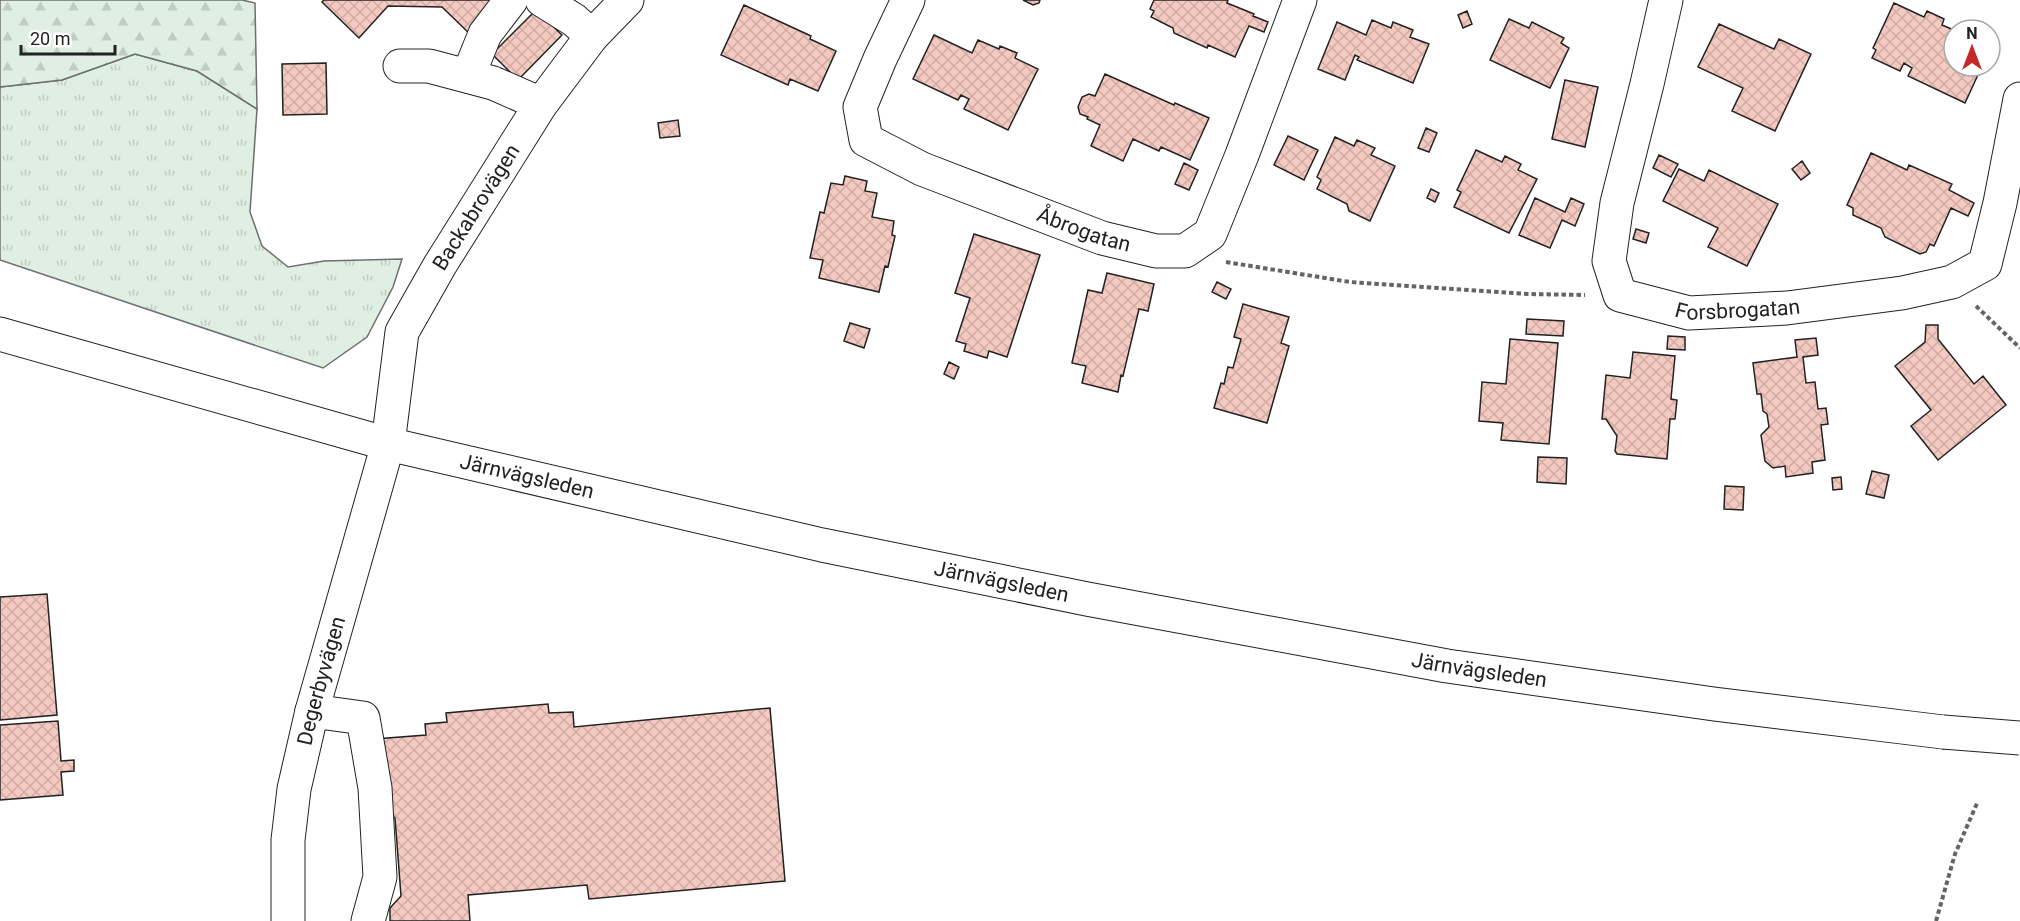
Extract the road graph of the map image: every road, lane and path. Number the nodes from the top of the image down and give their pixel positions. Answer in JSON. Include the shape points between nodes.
{"nodes":[{"id":1,"x":511,"y":0,"type":"edge"},
{"id":2,"x":542,"y":0,"type":"edge"},
{"id":3,"x":627,"y":0,"type":"edge"},
{"id":4,"x":908,"y":0,"type":"edge"},
{"id":5,"x":1300,"y":0,"type":"edge"},
{"id":6,"x":1666,"y":0,"type":"edge"},
{"id":7,"x":592,"y":36,"type":"junction"},
{"id":8,"x":400,"y":66,"type":"dead end"},
{"id":9,"x":468,"y":76,"type":"junction"},
{"id":10,"x":2020,"y":99,"type":"edge"},
{"id":11,"x":541,"y":104,"type":"junction"},
{"id":12,"x":1185,"y":251,"type":"junction"},
{"id":13,"x":1952,"y":282,"type":"junction"},
{"id":14,"x":1620,"y":295,"type":"junction"},
{"id":15,"x":0,"y":334,"type":"edge"},
{"id":16,"x":2020,"y":348,"type":"edge"},
{"id":17,"x":388,"y":444,"type":"junction"},
{"id":18,"x":312,"y":711,"type":"junction"},
{"id":19,"x":2020,"y":738,"type":"edge"},
{"id":20,"x":1978,"y":801,"type":"dead end"},
{"id":21,"x":288,"y":921,"type":"edge"},
{"id":22,"x":368,"y":921,"type":"edge"},
{"id":23,"x":1936,"y":921,"type":"edge"}],
"edges":[{"from":1,"to":9,"type":"street","via":[[485,34]]},
{"from":2,"to":7,"type":"street"},
{"from":3,"to":7,"type":"street","name":"Backabrovägen"},
{"from":4,"to":12,"type":"street","name":"Åbrogatan","via":[[860,107],[866,140],[922,169],[1102,238],[1156,251]]},
{"from":5,"to":12,"type":"street","via":[[1210,234]]},
{"from":6,"to":14,"type":"street","via":[[1617,203],[1609,261]]},
{"from":7,"to":11,"type":"street","name":"Backabrovägen"},
{"from":8,"to":9,"type":"street","via":[[429,66]]},
{"from":9,"to":11,"type":"street"},
{"from":10,"to":13,"type":"street","name":"Forsbrogatan","via":[[1985,264]]},
{"from":11,"to":17,"type":"street","name":"Backabrovägen","via":[[402,333]]},
{"from":12,"to":14,"type":"path","via":[[1210,259],[1350,282],[1528,294]]},
{"from":13,"to":14,"type":"street","name":"Forsbrogatan","via":[[1902,293],[1787,308],[1689,313]]},
{"from":13,"to":16,"type":"path"},
{"from":15,"to":17,"type":"street","name":"Järnvägsleden"},
{"from":17,"to":18,"type":"street","name":"Degerbyvägen"},
{"from":17,"to":19,"type":"street","name":"Järnvägsleden","bridge":true,"via":[[822,545],[1279,636],[1447,666],[1714,704]]},
{"from":18,"to":21,"type":"street","name":"Degerbyvägen","via":[[294,789],[288,840]]},
{"from":18,"to":22,"type":"street","via":[[363,718],[375,788],[380,877]]},
{"from":20,"to":23,"type":"path","via":[[1955,854]]}]}
